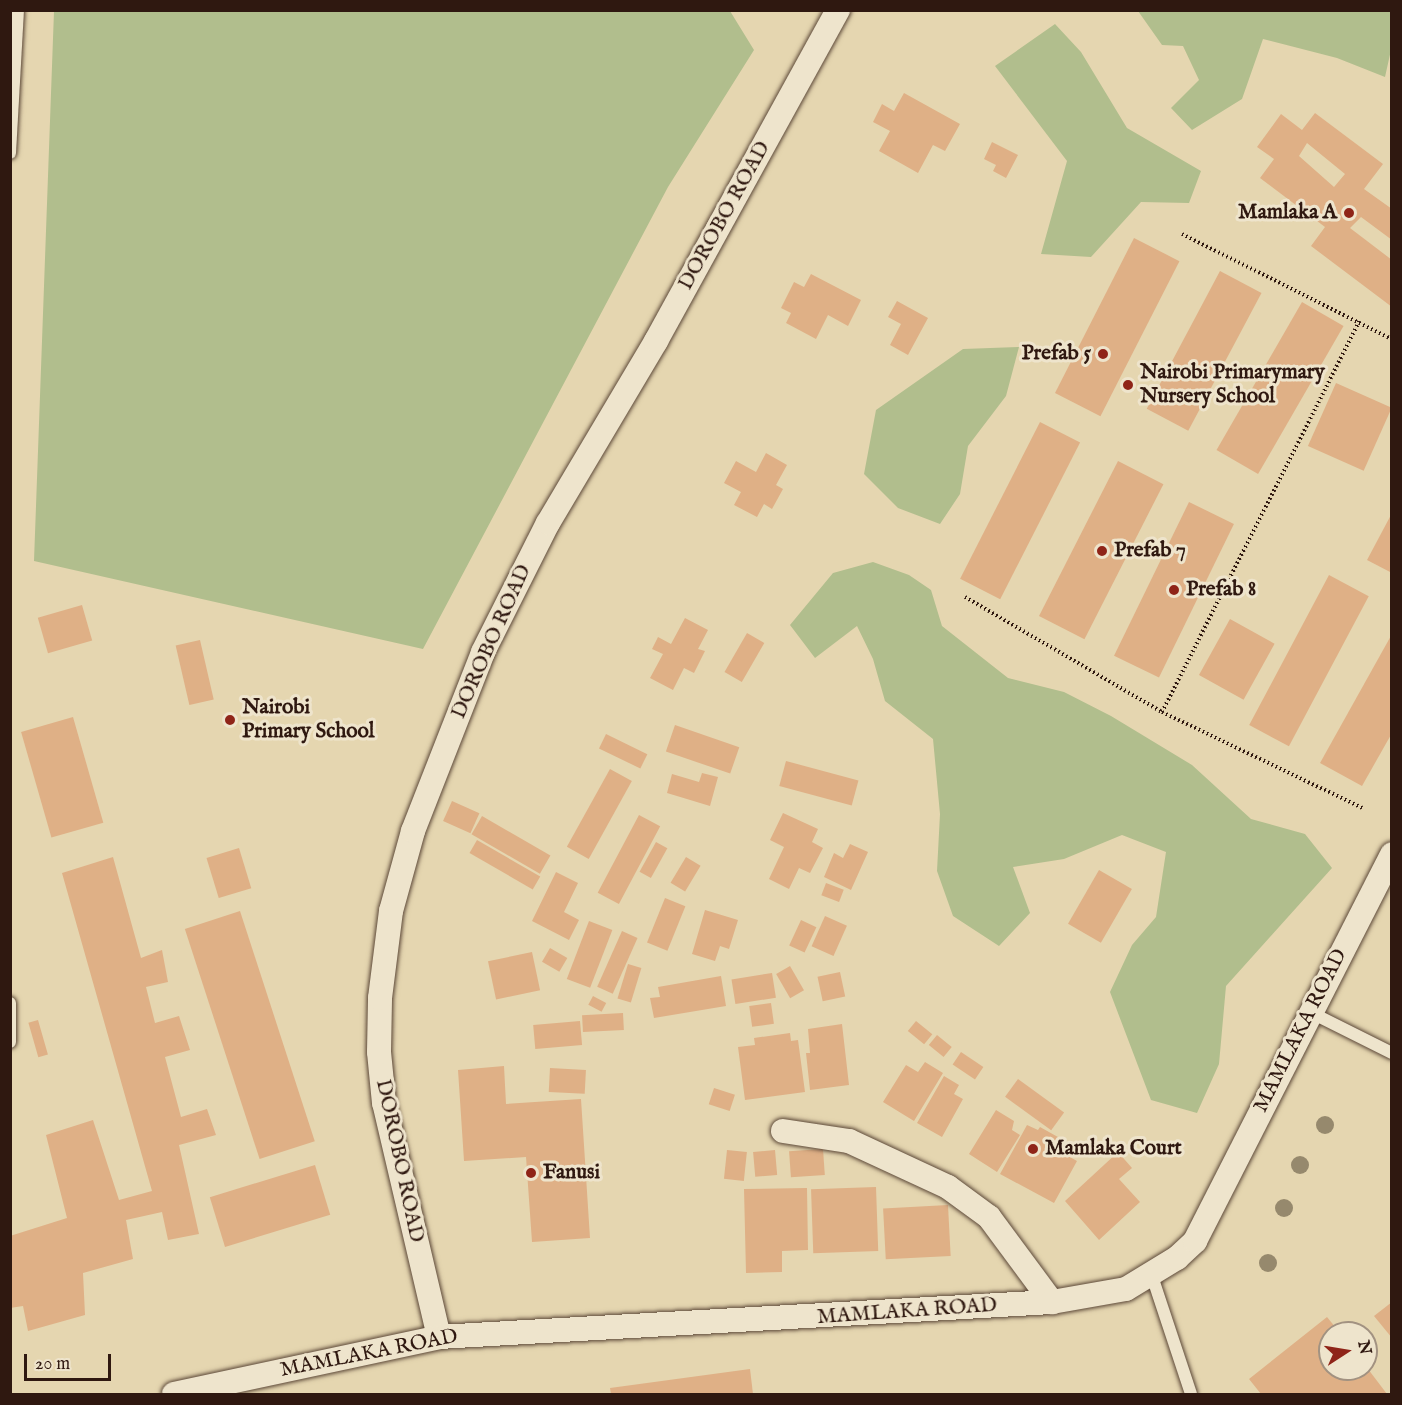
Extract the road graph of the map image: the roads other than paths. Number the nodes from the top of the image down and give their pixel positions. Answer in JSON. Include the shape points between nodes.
{"nodes":[{"id":1,"x":18,"y":10,"type":"edge"},
{"id":2,"x":838,"y":10,"type":"edge"},
{"id":3,"x":10,"y":153,"type":"edge"},
{"id":4,"x":1392,"y":854,"type":"edge"},
{"id":5,"x":10,"y":1003,"type":"edge"},
{"id":6,"x":1310,"y":1012,"type":"junction"},
{"id":7,"x":10,"y":1042,"type":"edge"},
{"id":8,"x":1392,"y":1053,"type":"edge"},
{"id":9,"x":783,"y":1131,"type":"dead end"},
{"id":10,"x":1152,"y":1276,"type":"junction"},
{"id":11,"x":1052,"y":1302,"type":"junction"},
{"id":12,"x":439,"y":1337,"type":"junction"},
{"id":13,"x":230,"y":1388,"type":"edge"},
{"id":14,"x":174,"y":1395,"type":"edge"},
{"id":15,"x":1191,"y":1395,"type":"edge"}],
"edges":[{"from":1,"to":3,"type":"lane"},
{"from":2,"to":12,"type":"street","name":"DOROBO ROAD","via":[[656,341],[548,523],[483,652],[413,831],[392,911],[380,998],[379,1052],[384,1103]]},
{"from":4,"to":6,"type":"street","name":"MAMLAKA ROAD"},
{"from":5,"to":7,"type":"lane"},
{"from":6,"to":8,"type":"lane"},
{"from":6,"to":10,"type":"street","name":"MAMLAKA ROAD","via":[[1195,1241]]},
{"from":9,"to":11,"type":"street","via":[[849,1141],[948,1187],[989,1218]]},
{"from":10,"to":11,"type":"street","name":"MAMLAKA ROAD","via":[[1126,1289]]},
{"from":10,"to":15,"type":"lane"},
{"from":11,"to":12,"type":"street","name":"MAMLAKA ROAD"},
{"from":12,"to":13,"type":"street","name":"MAMLAKA ROAD"},
{"from":13,"to":14,"type":"street","name":"MAMLAKA ROAD"}]}
